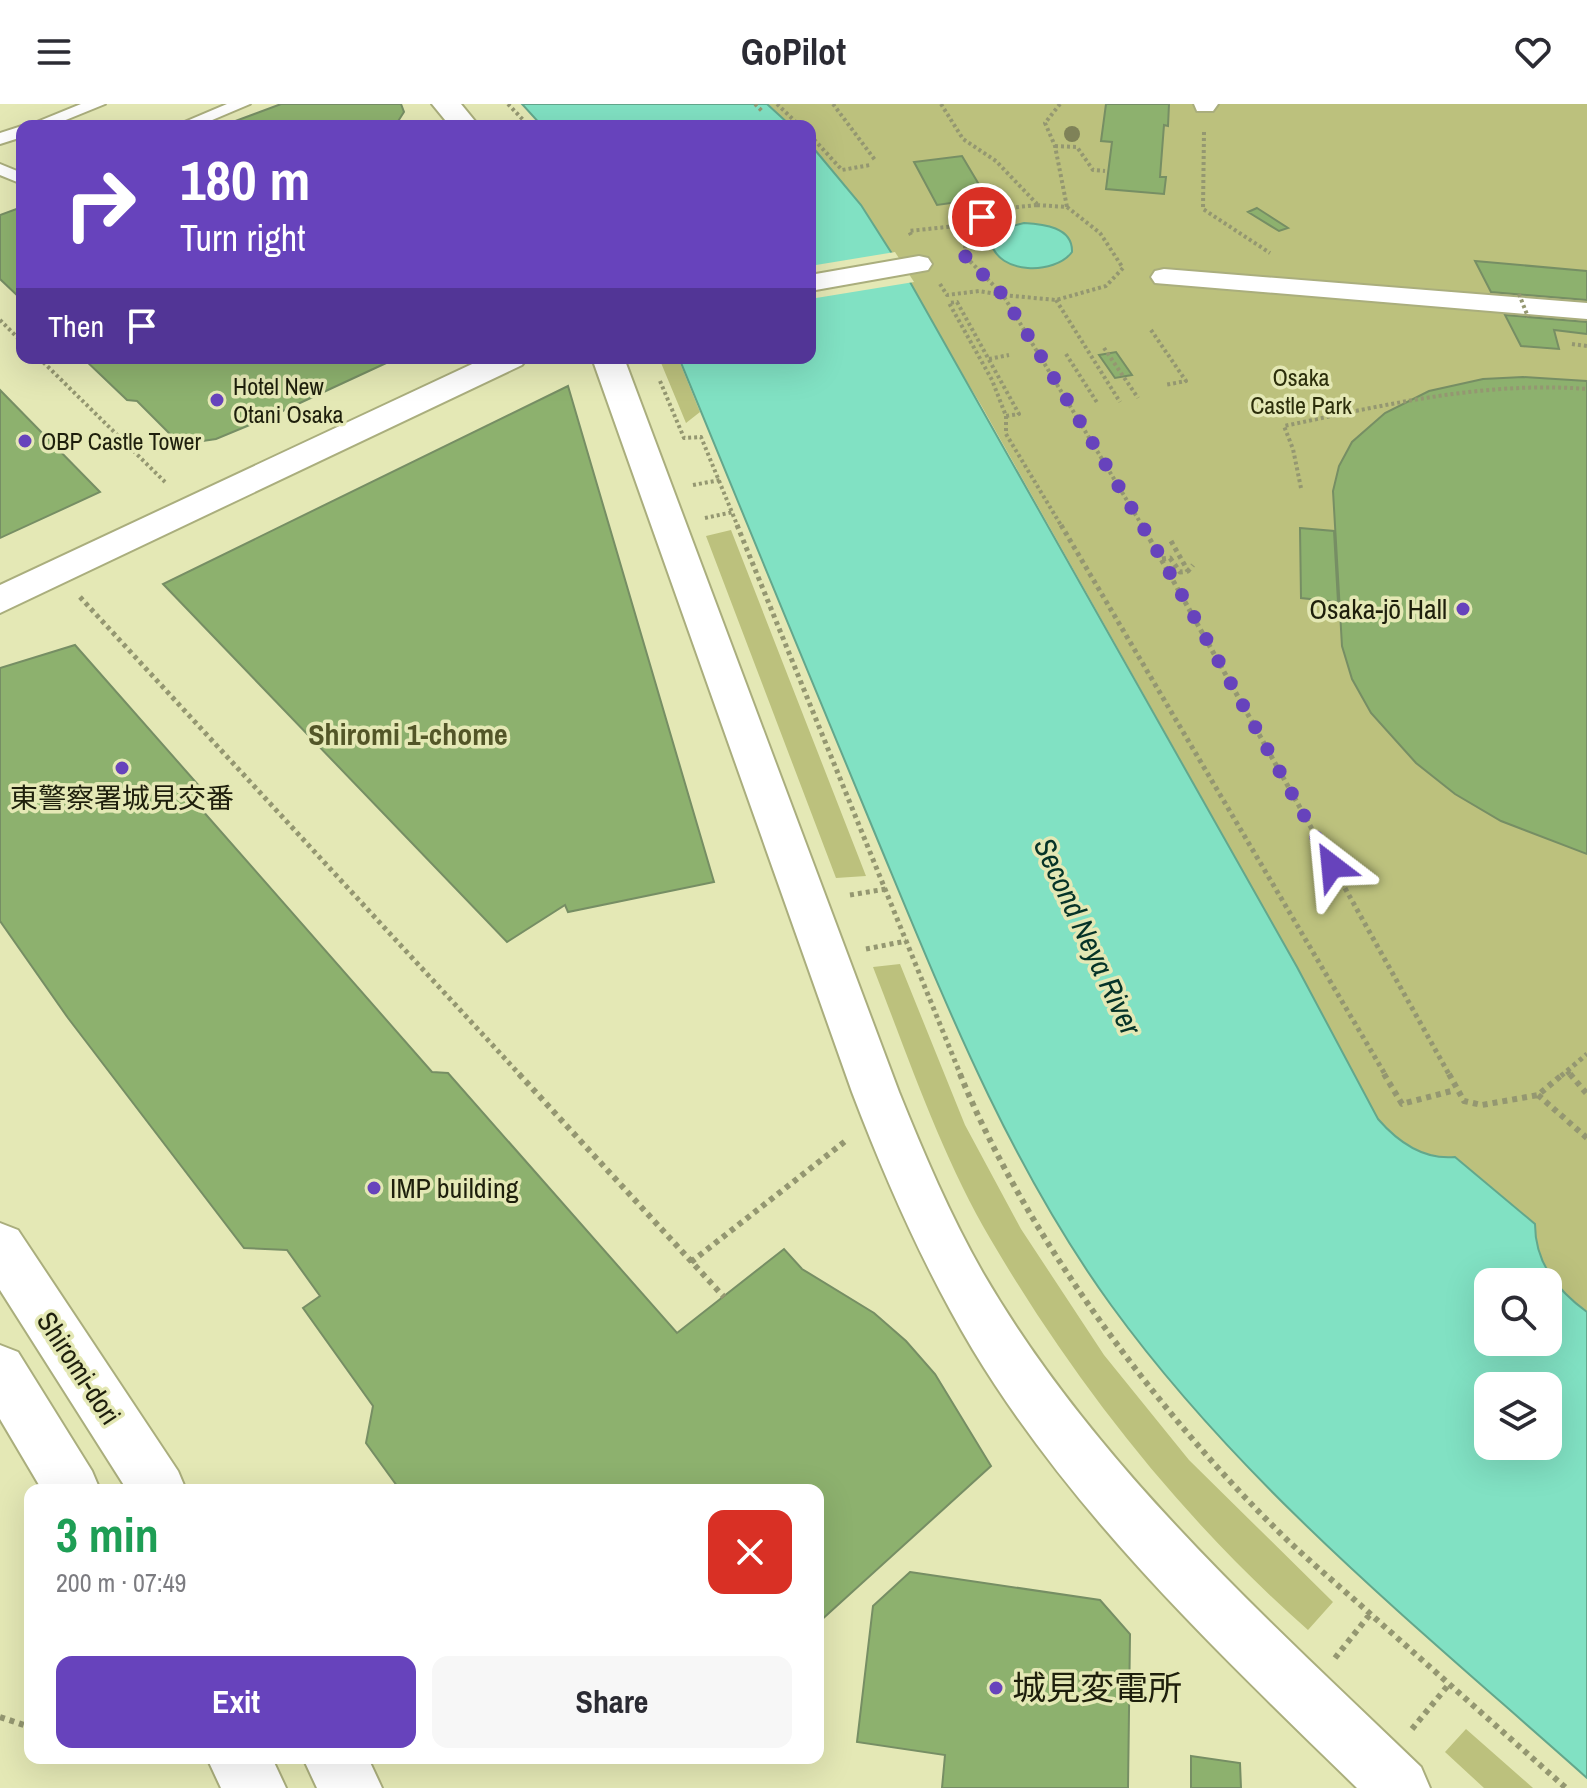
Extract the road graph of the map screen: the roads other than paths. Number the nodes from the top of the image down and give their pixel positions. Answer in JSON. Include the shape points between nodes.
{"nodes":[{"id":1,"x":97,"y":104,"type":"edge"},
{"id":2,"x":242,"y":104,"type":"edge"},
{"id":3,"x":446,"y":104,"type":"edge"},
{"id":4,"x":52,"y":120,"type":"edge"},
{"id":5,"x":199,"y":120,"type":"edge"},
{"id":6,"x":460,"y":120,"type":"edge"},
{"id":7,"x":927,"y":269,"type":"road end"},
{"id":8,"x":1164,"y":277,"type":"dead end"},
{"id":9,"x":816,"y":282,"type":"edge"},
{"id":10,"x":1587,"y":311,"type":"edge"},
{"id":11,"x":498,"y":364,"type":"edge"},
{"id":12,"x":610,"y":364,"type":"edge"},
{"id":13,"x":0,"y":600,"type":"edge"},
{"id":14,"x":0,"y":1246,"type":"edge"},
{"id":15,"x":0,"y":1370,"type":"edge"},
{"id":16,"x":69,"y":1484,"type":"edge"},
{"id":17,"x":155,"y":1484,"type":"edge"},
{"id":18,"x":241,"y":1764,"type":"edge"},
{"id":19,"x":337,"y":1764,"type":"edge"},
{"id":20,"x":256,"y":1788,"type":"edge"},
{"id":21,"x":352,"y":1788,"type":"edge"},
{"id":22,"x":1400,"y":1788,"type":"edge"}],
"edges":[{"from":1,"to":4,"type":"lane"},
{"from":2,"to":5,"type":"lane"},
{"from":3,"to":6,"type":"street"},
{"from":7,"to":9,"type":"street"},
{"from":8,"to":10,"type":"street"},
{"from":11,"to":13,"type":"street"},
{"from":12,"to":22,"type":"street","via":[[863,1058],[918,1194],[991,1333],[1043,1408],[1154,1544]]},
{"from":14,"to":17,"type":"street","name":"Shiromi-dori"},
{"from":15,"to":16,"type":"street"},
{"from":18,"to":20,"type":"street"},
{"from":19,"to":21,"type":"street"}]}
